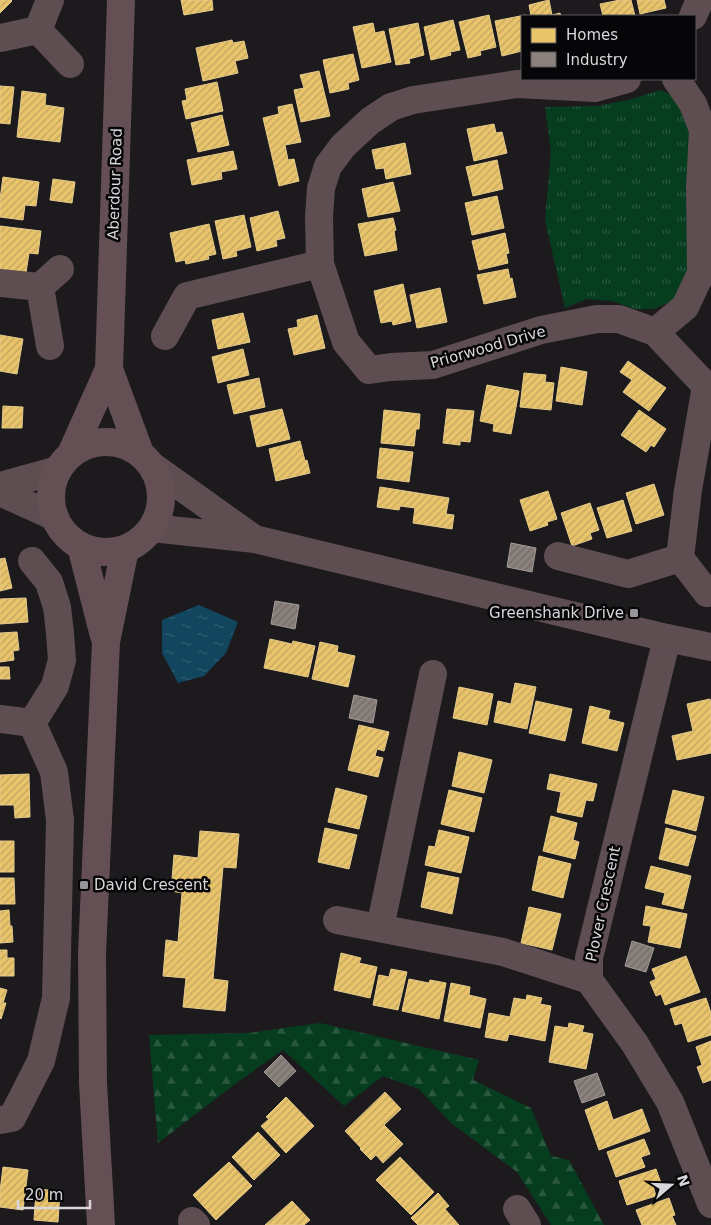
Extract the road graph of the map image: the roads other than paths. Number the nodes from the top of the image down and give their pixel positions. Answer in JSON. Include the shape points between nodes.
{"nodes":[{"id":1,"x":50,"y":0,"type":"edge"},
{"id":2,"x":121,"y":0,"type":"edge"},
{"id":3,"x":700,"y":0,"type":"edge"},
{"id":4,"x":693,"y":15,"type":"edge"},
{"id":5,"x":38,"y":30,"type":"junction"},
{"id":6,"x":0,"y":38,"type":"edge"},
{"id":7,"x":70,"y":64,"type":"dead end"},
{"id":8,"x":623,"y":80,"type":"edge"},
{"id":9,"x":677,"y":80,"type":"edge"},
{"id":10,"x":320,"y":264,"type":"junction"},
{"id":11,"x":60,"y":269,"type":"dead end"},
{"id":12,"x":0,"y":283,"type":"edge"},
{"id":13,"x":40,"y":287,"type":"junction"},
{"id":14,"x":655,"y":332,"type":"junction"},
{"id":15,"x":165,"y":336,"type":"dead end"},
{"id":16,"x":50,"y":346,"type":"dead end"},
{"id":17,"x":109,"y":369,"type":"junction"},
{"id":18,"x":708,"y":386,"type":"edge"},
{"id":19,"x":146,"y":459,"type":"junction"},
{"id":20,"x":65,"y":462,"type":"junction"},
{"id":21,"x":0,"y":486,"type":"edge"},
{"id":22,"x":0,"y":492,"type":"edge"},
{"id":23,"x":55,"y":517,"type":"junction"},
{"id":24,"x":152,"y":528,"type":"junction"},
{"id":25,"x":255,"y":538,"type":"junction"},
{"id":26,"x":81,"y":546,"type":"junction"},
{"id":27,"x":125,"y":549,"type":"junction"},
{"id":28,"x":558,"y":556,"type":"dead end"},
{"id":29,"x":680,"y":558,"type":"junction"},
{"id":30,"x":32,"y":561,"type":"dead end"},
{"id":31,"x":707,"y":593,"type":"dead end"},
{"id":32,"x":667,"y":638,"type":"junction"},
{"id":33,"x":106,"y":642,"type":"junction"},
{"id":34,"x":711,"y":647,"type":"edge"},
{"id":35,"x":433,"y":674,"type":"dead end"},
{"id":36,"x":0,"y":719,"type":"edge"},
{"id":37,"x":32,"y":723,"type":"junction"},
{"id":38,"x":337,"y":920,"type":"dead end"},
{"id":39,"x":380,"y":928,"type":"junction"},
{"id":40,"x":589,"y":980,"type":"junction"},
{"id":41,"x":0,"y":1120,"type":"edge"},
{"id":42,"x":711,"y":1204,"type":"edge"},
{"id":43,"x":101,"y":1225,"type":"edge"}],
"edges":[{"from":1,"to":5,"type":"street"},
{"from":2,"to":17,"type":"main road","name":"Aberdour Road"},
{"from":3,"to":4,"type":"street"},
{"from":5,"to":6,"type":"street"},
{"from":5,"to":7,"type":"street"},
{"from":8,"to":10,"type":"street","name":"Priorwood Drive","via":[[595,88],[517,84],[413,100],[390,107],[343,146],[328,166],[321,188]]},
{"from":9,"to":14,"type":"street","via":[[693,104],[703,130],[701,273],[685,306]]},
{"from":10,"to":14,"type":"street","name":"Priorwood Drive","via":[[346,342],[369,370],[433,365],[541,330],[597,319],[619,319]]},
{"from":10,"to":15,"type":"street","via":[[187,296]]},
{"from":11,"to":13,"type":"street"},
{"from":12,"to":13,"type":"street"},
{"from":13,"to":16,"type":"street"},
{"from":14,"to":18,"type":"street","name":"Priorwood Drive"},
{"from":17,"to":19,"type":"main road","name":"Aberdour Road"},
{"from":17,"to":20,"type":"main road","name":"Aberdour Road"},
{"from":18,"to":29,"type":"street","name":"Priorwood Drive","via":[[688,490]]},
{"from":19,"to":20,"type":"main road","via":[[130,446],[105,441],[82,447]]},
{"from":19,"to":24,"type":"main road","name":"Aberdour Road","via":[[158,478],[161,490],[158,516]]},
{"from":19,"to":25,"type":"street"},
{"from":20,"to":21,"type":"street"},
{"from":20,"to":23,"type":"main road","name":"Aberdour Road","via":[[53,481],[51,493]]},
{"from":22,"to":23,"type":"street"},
{"from":23,"to":26,"type":"main road","name":"Aberdour Road","via":[[65,534]]},
{"from":24,"to":25,"type":"street"},
{"from":24,"to":27,"type":"main road","name":"Aberdour Road","via":[[136,544]]},
{"from":25,"to":32,"type":"street"},
{"from":26,"to":27,"type":"main road","name":"Aberdour Road","via":[[103,552]]},
{"from":26,"to":33,"type":"main road"},
{"from":27,"to":33,"type":"main road"},
{"from":28,"to":29,"type":"street","via":[[628,574]]},
{"from":29,"to":31,"type":"street"},
{"from":30,"to":37,"type":"street","via":[[49,582],[57,607],[62,660],[55,686]]},
{"from":32,"to":34,"type":"street"},
{"from":32,"to":40,"type":"street","name":"Plover Crescent","via":[[589,958]]},
{"from":33,"to":43,"type":"main road","via":[[92,953],[93,1083]]},
{"from":35,"to":39,"type":"street"},
{"from":36,"to":37,"type":"street"},
{"from":37,"to":41,"type":"street","via":[[54,772],[60,820],[56,998],[41,1061],[12,1118]]},
{"from":38,"to":39,"type":"street"},
{"from":39,"to":40,"type":"street","via":[[503,952]]},
{"from":40,"to":42,"type":"street","name":"Plover Crescent","via":[[635,1044],[670,1102]]}]}
